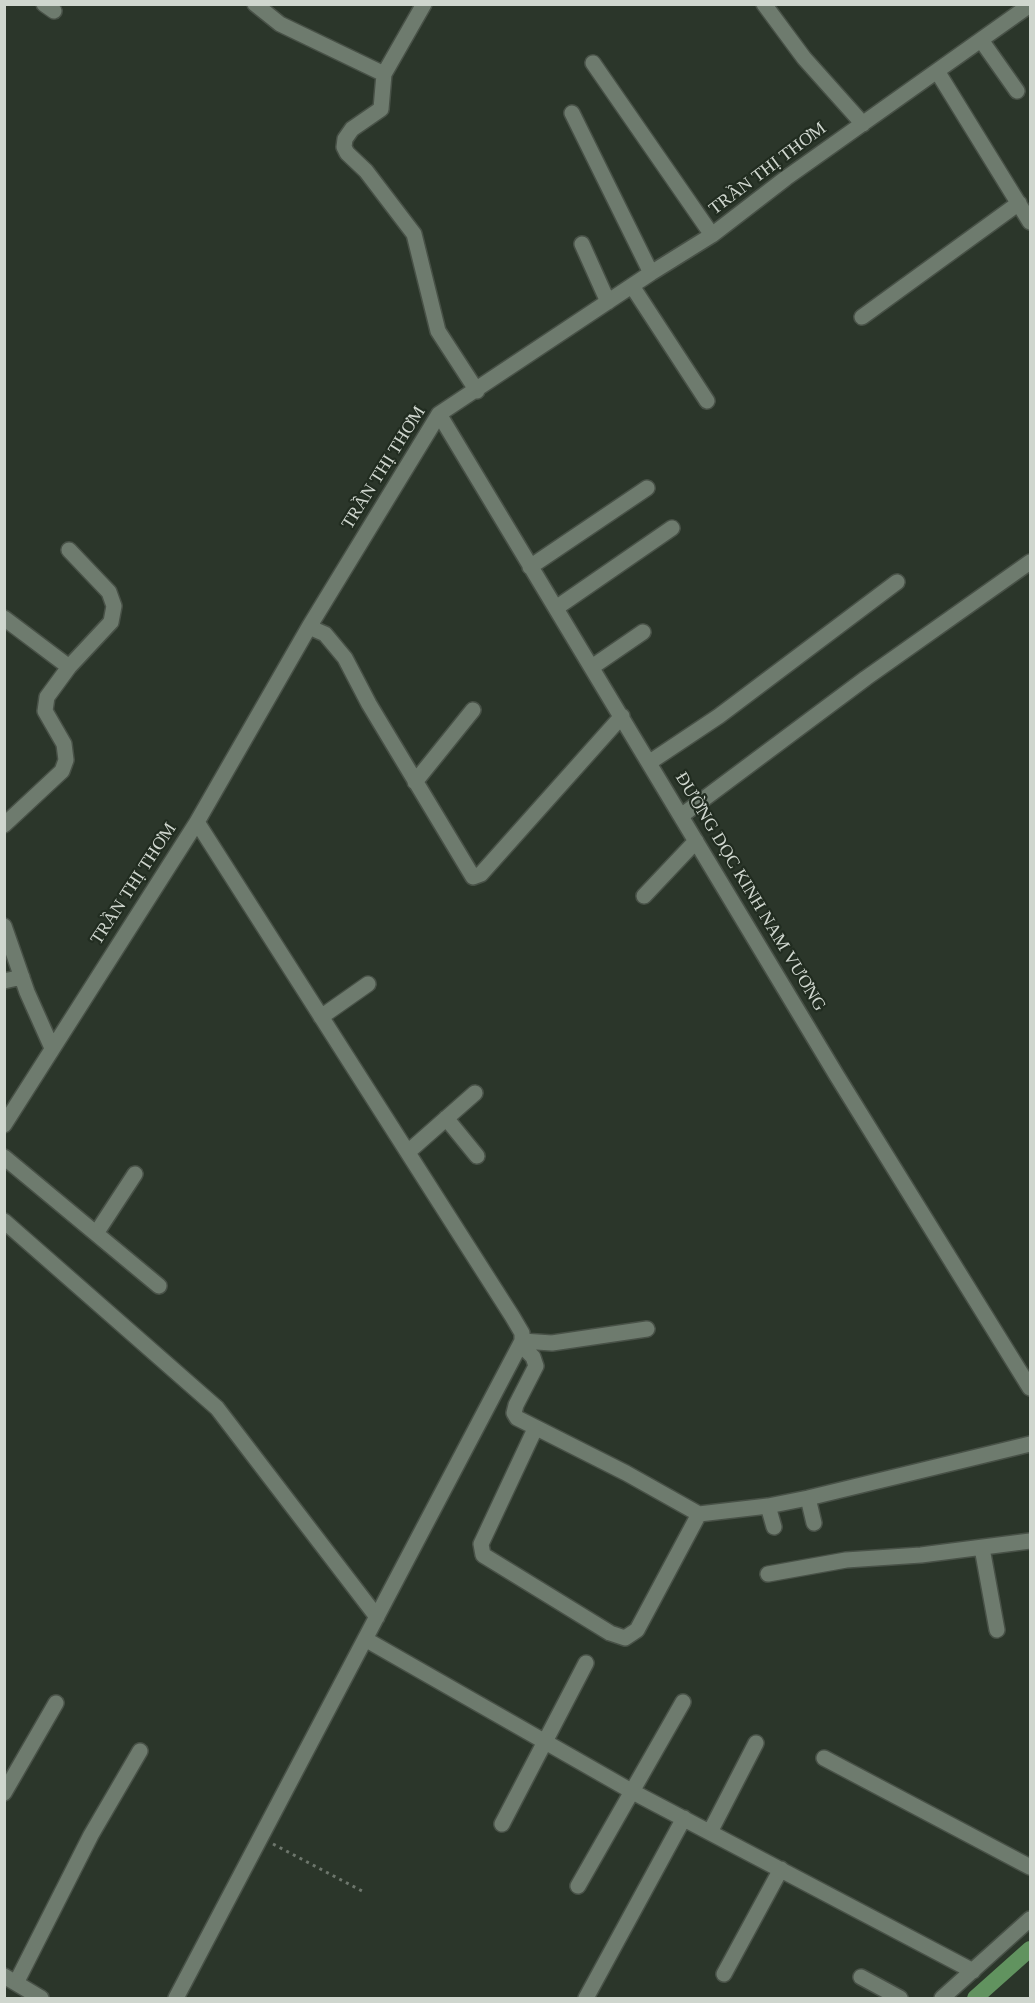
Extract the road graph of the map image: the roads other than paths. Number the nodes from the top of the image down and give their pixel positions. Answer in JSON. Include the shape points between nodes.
{"nodes":[{"id":1,"x":255,"y":4,"type":"edge"},
{"id":2,"x":424,"y":4,"type":"edge"},
{"id":3,"x":764,"y":4,"type":"edge"},
{"id":4,"x":1030,"y":5,"type":"edge"},
{"id":5,"x":981,"y":40,"type":"junction"},
{"id":6,"x":593,"y":63,"type":"dead end"},
{"id":7,"x":384,"y":74,"type":"junction"},
{"id":8,"x":941,"y":77,"type":"junction"},
{"id":9,"x":1017,"y":91,"type":"dead end"},
{"id":10,"x":572,"y":113,"type":"dead end"},
{"id":11,"x":862,"y":124,"type":"junction"},
{"id":12,"x":1019,"y":203,"type":"junction"},
{"id":13,"x":1030,"y":222,"type":"edge"},
{"id":14,"x":712,"y":235,"type":"junction"},
{"id":15,"x":582,"y":244,"type":"dead end"},
{"id":16,"x":651,"y":273,"type":"junction"},
{"id":17,"x":632,"y":286,"type":"junction"},
{"id":18,"x":608,"y":302,"type":"junction"},
{"id":19,"x":862,"y":317,"type":"dead end"},
{"id":20,"x":477,"y":391,"type":"junction"},
{"id":21,"x":707,"y":401,"type":"dead end"},
{"id":22,"x":439,"y":414,"type":"junction"},
{"id":23,"x":647,"y":488,"type":"dead end"},
{"id":24,"x":672,"y":528,"type":"dead end"},
{"id":25,"x":69,"y":550,"type":"dead end"},
{"id":26,"x":1030,"y":562,"type":"edge"},
{"id":27,"x":530,"y":567,"type":"junction"},
{"id":28,"x":897,"y":582,"type":"dead end"},
{"id":29,"x":555,"y":608,"type":"junction"},
{"id":30,"x":4,"y":618,"type":"edge"},
{"id":31,"x":309,"y":627,"type":"junction"},
{"id":32,"x":643,"y":632,"type":"dead end"},
{"id":33,"x":69,"y":667,"type":"junction"},
{"id":34,"x":592,"y":667,"type":"junction"},
{"id":35,"x":473,"y":710,"type":"dead end"},
{"id":36,"x":622,"y":716,"type":"junction"},
{"id":37,"x":650,"y":762,"type":"junction"},
{"id":38,"x":415,"y":782,"type":"junction"},
{"id":39,"x":681,"y":816,"type":"junction"},
{"id":40,"x":197,"y":822,"type":"junction"},
{"id":41,"x":4,"y":825,"type":"edge"},
{"id":42,"x":696,"y":841,"type":"junction"},
{"id":43,"x":644,"y":896,"type":"dead end"},
{"id":44,"x":4,"y":926,"type":"edge"},
{"id":45,"x":22,"y":977,"type":"junction"},
{"id":46,"x":4,"y":981,"type":"edge"},
{"id":47,"x":368,"y":984,"type":"dead end"},
{"id":48,"x":321,"y":1017,"type":"junction"},
{"id":49,"x":52,"y":1048,"type":"junction"},
{"id":50,"x":475,"y":1093,"type":"dead end"},
{"id":51,"x":446,"y":1118,"type":"junction"},
{"id":52,"x":4,"y":1125,"type":"edge"},
{"id":53,"x":408,"y":1152,"type":"junction"},
{"id":54,"x":477,"y":1156,"type":"dead end"},
{"id":55,"x":4,"y":1157,"type":"edge"},
{"id":56,"x":135,"y":1174,"type":"dead end"},
{"id":57,"x":4,"y":1221,"type":"edge"},
{"id":58,"x":97,"y":1232,"type":"junction"},
{"id":59,"x":159,"y":1286,"type":"dead end"},
{"id":60,"x":647,"y":1329,"type":"dead end"},
{"id":61,"x":522,"y":1343,"type":"junction"},
{"id":62,"x":1030,"y":1388,"type":"edge"},
{"id":63,"x":535,"y":1429,"type":"junction"},
{"id":64,"x":1030,"y":1444,"type":"edge"},
{"id":65,"x":808,"y":1498,"type":"junction"},
{"id":66,"x":768,"y":1506,"type":"junction"},
{"id":67,"x":699,"y":1515,"type":"junction"},
{"id":68,"x":814,"y":1523,"type":"dead end"},
{"id":69,"x":774,"y":1527,"type":"dead end"},
{"id":70,"x":1030,"y":1540,"type":"edge"},
{"id":71,"x":982,"y":1548,"type":"junction"},
{"id":72,"x":768,"y":1574,"type":"dead end"},
{"id":73,"x":377,"y":1617,"type":"junction"},
{"id":74,"x":997,"y":1630,"type":"dead end"},
{"id":75,"x":365,"y":1639,"type":"junction"},
{"id":76,"x":586,"y":1663,"type":"dead end"},
{"id":77,"x":683,"y":1702,"type":"dead end"},
{"id":78,"x":56,"y":1703,"type":"dead end"},
{"id":79,"x":543,"y":1742,"type":"junction"},
{"id":80,"x":756,"y":1743,"type":"dead end"},
{"id":81,"x":140,"y":1751,"type":"dead end"},
{"id":82,"x":824,"y":1758,"type":"dead end"},
{"id":83,"x":633,"y":1792,"type":"junction"},
{"id":84,"x":4,"y":1793,"type":"edge"},
{"id":85,"x":684,"y":1818,"type":"junction"},
{"id":86,"x":502,"y":1824,"type":"dead end"},
{"id":87,"x":710,"y":1832,"type":"junction"},
{"id":88,"x":1030,"y":1867,"type":"edge"},
{"id":89,"x":781,"y":1869,"type":"junction"},
{"id":90,"x":578,"y":1886,"type":"dead end"},
{"id":91,"x":1030,"y":1919,"type":"edge"},
{"id":92,"x":973,"y":1971,"type":"junction"},
{"id":93,"x":724,"y":1974,"type":"dead end"},
{"id":94,"x":861,"y":1977,"type":"dead end"},
{"id":95,"x":10,"y":1980,"type":"edge"},
{"id":96,"x":41,"y":1998,"type":"edge"},
{"id":97,"x":177,"y":1998,"type":"edge"},
{"id":98,"x":586,"y":1998,"type":"edge"},
{"id":99,"x":900,"y":1998,"type":"edge"},
{"id":100,"x":942,"y":1998,"type":"edge"}],
"edges":[{"from":1,"to":7,"type":"street","via":[[279,24]]},
{"from":2,"to":7,"type":"street"},
{"from":3,"to":11,"type":"street","via":[[804,58]]},
{"from":4,"to":5,"type":"street","name":"TRẦN THỊ THƠM"},
{"from":5,"to":8,"type":"street","name":"TRẦN THỊ THƠM"},
{"from":5,"to":9,"type":"street"},
{"from":6,"to":14,"type":"street"},
{"from":7,"to":20,"type":"street","via":[[381,109],[352,129],[344,147],[414,234],[438,331]]},
{"from":8,"to":11,"type":"street","name":"TRẦN THỊ THƠM"},
{"from":8,"to":12,"type":"street"},
{"from":10,"to":16,"type":"street"},
{"from":11,"to":14,"type":"street","name":"TRẦN THỊ THƠM"},
{"from":12,"to":13,"type":"street"},
{"from":12,"to":19,"type":"street"},
{"from":14,"to":16,"type":"street","name":"TRẦN THỊ THƠM"},
{"from":15,"to":18,"type":"street"},
{"from":16,"to":17,"type":"street","name":"TRẦN THỊ THƠM"},
{"from":17,"to":18,"type":"street","name":"TRẦN THỊ THƠM"},
{"from":17,"to":21,"type":"street"},
{"from":18,"to":20,"type":"street","name":"TRẦN THỊ THƠM"},
{"from":20,"to":22,"type":"street","name":"TRẦN THỊ THƠM"},
{"from":22,"to":27,"type":"street","name":"ĐƯỜNG DỌC KINH NAM VƯƠNG"},
{"from":22,"to":31,"type":"street","name":"TRẦN THỊ THƠM"},
{"from":23,"to":27,"type":"street"},
{"from":24,"to":29,"type":"street"},
{"from":25,"to":33,"type":"street","via":[[109,592],[114,606],[111,622]]},
{"from":26,"to":39,"type":"street"},
{"from":27,"to":29,"type":"street","name":"ĐƯỜNG DỌC KINH NAM VƯƠNG"},
{"from":28,"to":37,"type":"street","via":[[719,716]]},
{"from":29,"to":34,"type":"street","name":"ĐƯỜNG DỌC KINH NAM VƯƠNG"},
{"from":30,"to":33,"type":"street"},
{"from":31,"to":38,"type":"street","via":[[325,634],[345,658]]},
{"from":31,"to":40,"type":"street","name":"TRẦN THỊ THƠM"},
{"from":32,"to":34,"type":"street"},
{"from":33,"to":41,"type":"street","via":[[47,697],[45,711],[64,744],[66,760],[62,771]]},
{"from":34,"to":36,"type":"street","name":"ĐƯỜNG DỌC KINH NAM VƯƠNG"},
{"from":35,"to":38,"type":"street"},
{"from":36,"to":37,"type":"street","name":"ĐƯỜNG DỌC KINH NAM VƯƠNG"},
{"from":36,"to":38,"type":"street","via":[[477,877],[469,874]]},
{"from":37,"to":39,"type":"street","name":"ĐƯỜNG DỌC KINH NAM VƯƠNG"},
{"from":39,"to":42,"type":"street","name":"ĐƯỜNG DỌC KINH NAM VƯƠNG"},
{"from":40,"to":48,"type":"street"},
{"from":40,"to":49,"type":"street","name":"TRẦN THỊ THƠM"},
{"from":42,"to":43,"type":"street"},
{"from":42,"to":62,"type":"street","name":"ĐƯỜNG DỌC KINH NAM VƯƠNG"},
{"from":44,"to":45,"type":"street"},
{"from":45,"to":46,"type":"street"},
{"from":45,"to":49,"type":"street"},
{"from":47,"to":48,"type":"street"},
{"from":48,"to":53,"type":"street"},
{"from":49,"to":52,"type":"street","name":"TRẦN THỊ THƠM"},
{"from":50,"to":51,"type":"street"},
{"from":51,"to":53,"type":"street"},
{"from":51,"to":54,"type":"street"},
{"from":53,"to":61,"type":"street","via":[[512,1316],[522,1334]]},
{"from":55,"to":58,"type":"street"},
{"from":56,"to":58,"type":"street"},
{"from":57,"to":73,"type":"street","via":[[216,1408]]},
{"from":58,"to":59,"type":"street"},
{"from":60,"to":61,"type":"street","via":[[552,1343]]},
{"from":61,"to":63,"type":"street","via":[[536,1366],[514,1413]]},
{"from":61,"to":73,"type":"street"},
{"from":63,"to":67,"type":"street","via":[[626,1473]]},
{"from":63,"to":67,"type":"street","via":[[481,1544],[483,1555],[610,1634],[625,1638],[637,1630]]},
{"from":64,"to":65,"type":"street"},
{"from":65,"to":66,"type":"street"},
{"from":65,"to":68,"type":"street"},
{"from":66,"to":67,"type":"street"},
{"from":66,"to":69,"type":"street"},
{"from":70,"to":71,"type":"street"},
{"from":71,"to":72,"type":"street","via":[[846,1560]]},
{"from":71,"to":74,"type":"street"},
{"from":73,"to":75,"type":"street"},
{"from":75,"to":79,"type":"street"},
{"from":75,"to":97,"type":"street"},
{"from":76,"to":79,"type":"street"},
{"from":77,"to":83,"type":"street"},
{"from":78,"to":84,"type":"street"},
{"from":79,"to":83,"type":"street"},
{"from":79,"to":86,"type":"street"},
{"from":80,"to":87,"type":"street"},
{"from":81,"to":95,"type":"street"},
{"from":82,"to":88,"type":"street"},
{"from":83,"to":85,"type":"street"},
{"from":83,"to":90,"type":"street"},
{"from":85,"to":87,"type":"street"},
{"from":85,"to":98,"type":"street"},
{"from":87,"to":89,"type":"street"},
{"from":89,"to":92,"type":"street"},
{"from":89,"to":93,"type":"street"},
{"from":91,"to":92,"type":"street"},
{"from":92,"to":100,"type":"street"},
{"from":94,"to":99,"type":"street"},
{"from":95,"to":96,"type":"street"}]}
